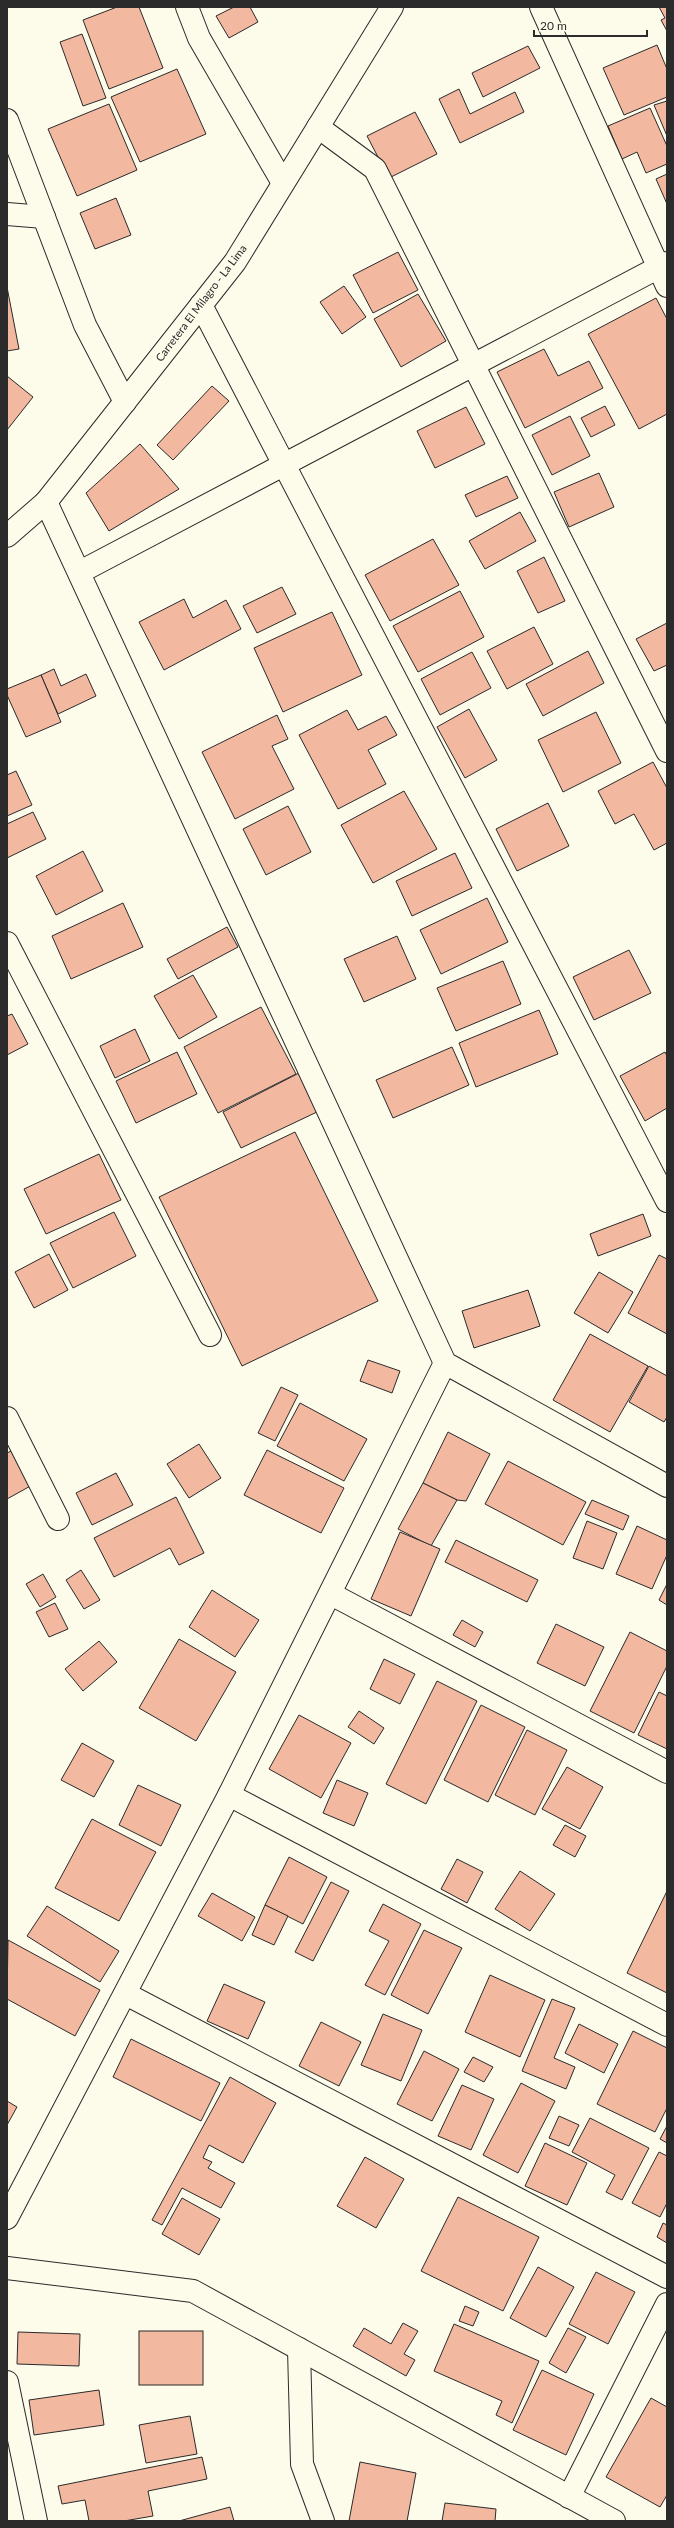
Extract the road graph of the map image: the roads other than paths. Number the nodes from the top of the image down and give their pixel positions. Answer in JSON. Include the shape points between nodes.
{"nodes":[{"id":1,"x":187,"y":7,"type":"edge"},
{"id":2,"x":392,"y":7,"type":"edge"},
{"id":3,"x":541,"y":7,"type":"edge"},
{"id":4,"x":7,"y":120,"type":"edge"},
{"id":5,"x":318,"y":127,"type":"junction"},
{"id":6,"x":283,"y":183,"type":"junction"},
{"id":7,"x":7,"y":214,"type":"edge"},
{"id":8,"x":44,"y":217,"type":"junction"},
{"id":9,"x":664,"y":272,"type":"edge"},
{"id":10,"x":201,"y":305,"type":"junction"},
{"id":11,"x":472,"y":366,"type":"junction"},
{"id":12,"x":125,"y":402,"type":"junction"},
{"id":13,"x":283,"y":467,"type":"junction"},
{"id":14,"x":46,"y":502,"type":"junction"},
{"id":15,"x":7,"y":536,"type":"edge"},
{"id":16,"x":80,"y":572,"type":"junction"},
{"id":17,"x":667,"y":751,"type":"edge"},
{"id":18,"x":7,"y":943,"type":"edge"},
{"id":19,"x":667,"y":1201,"type":"edge"},
{"id":20,"x":210,"y":1335,"type":"dead end"},
{"id":21,"x":445,"y":1363,"type":"junction"},
{"id":22,"x":7,"y":1418,"type":"edge"},
{"id":23,"x":667,"y":1486,"type":"edge"},
{"id":24,"x":58,"y":1519,"type":"dead end"},
{"id":25,"x":331,"y":1594,"type":"junction"},
{"id":26,"x":667,"y":1772,"type":"edge"},
{"id":27,"x":229,"y":1795,"type":"junction"},
{"id":28,"x":126,"y":1994,"type":"junction"},
{"id":29,"x":667,"y":2025,"type":"edge"},
{"id":30,"x":7,"y":2218,"type":"edge"},
{"id":31,"x":7,"y":2268,"type":"edge"},
{"id":32,"x":667,"y":2277,"type":"edge"},
{"id":33,"x":667,"y":2304,"type":"edge"},
{"id":34,"x":299,"y":2349,"type":"junction"},
{"id":35,"x":7,"y":2382,"type":"edge"},
{"id":36,"x":569,"y":2497,"type":"junction"},
{"id":37,"x":36,"y":2521,"type":"edge"},
{"id":38,"x":323,"y":2521,"type":"edge"},
{"id":39,"x":614,"y":2521,"type":"edge"}],
"edges":[{"from":1,"to":6,"type":"street","via":[[200,38]]},
{"from":2,"to":5,"type":"street","name":"Carretera El Milagro - La Lima"},
{"from":3,"to":9,"type":"street"},
{"from":4,"to":8,"type":"street"},
{"from":5,"to":6,"type":"street","name":"Carretera El Milagro - La Lima"},
{"from":5,"to":11,"type":"street","via":[[375,169]]},
{"from":6,"to":10,"type":"street","name":"Carretera El Milagro - La Lima","via":[[235,262]]},
{"from":7,"to":8,"type":"street"},
{"from":8,"to":12,"type":"street","via":[[84,326]]},
{"from":9,"to":11,"type":"street"},
{"from":10,"to":12,"type":"street","name":"Carretera El Milagro - La Lima"},
{"from":10,"to":13,"type":"street"},
{"from":11,"to":13,"type":"street"},
{"from":11,"to":17,"type":"street"},
{"from":12,"to":14,"type":"street","name":"Carretera El Milagro - La Lima"},
{"from":13,"to":16,"type":"street"},
{"from":13,"to":19,"type":"street"},
{"from":14,"to":15,"type":"street","name":"Carretera El Milagro - La Lima"},
{"from":14,"to":16,"type":"street"},
{"from":16,"to":21,"type":"street"},
{"from":18,"to":20,"type":"street"},
{"from":21,"to":23,"type":"street"},
{"from":21,"to":25,"type":"street"},
{"from":22,"to":24,"type":"street"},
{"from":25,"to":26,"type":"street"},
{"from":25,"to":27,"type":"street"},
{"from":27,"to":28,"type":"street"},
{"from":27,"to":29,"type":"street"},
{"from":28,"to":30,"type":"street"},
{"from":28,"to":32,"type":"street"},
{"from":31,"to":34,"type":"street","via":[[193,2291]]},
{"from":33,"to":36,"type":"street"},
{"from":34,"to":36,"type":"street"},
{"from":34,"to":38,"type":"street","via":[[302,2464]]},
{"from":35,"to":37,"type":"street"},
{"from":36,"to":39,"type":"street"}]}
